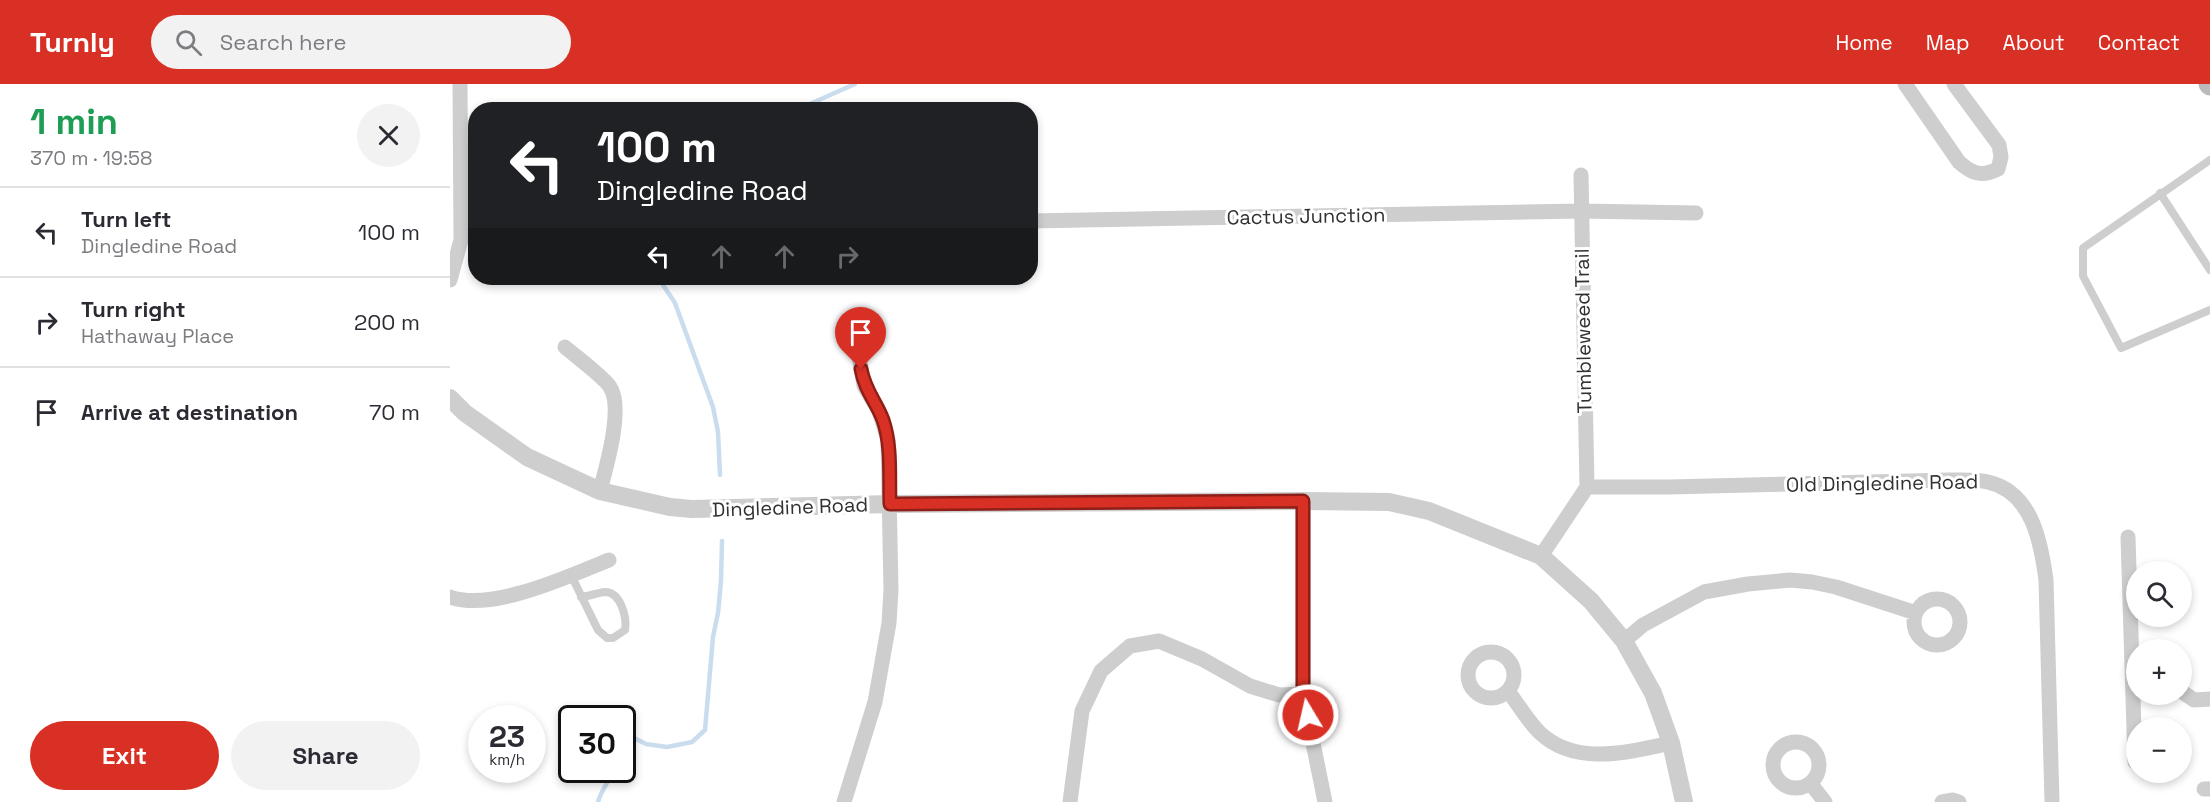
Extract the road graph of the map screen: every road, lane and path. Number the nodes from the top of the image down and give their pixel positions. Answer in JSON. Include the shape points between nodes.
{"nodes":[{"id":1,"x":460,"y":84,"type":"edge"},
{"id":2,"x":1905,"y":84,"type":"edge"},
{"id":3,"x":1954,"y":84,"type":"edge"},
{"id":4,"x":2210,"y":160,"type":"edge"},
{"id":5,"x":1581,"y":175,"type":"dead end"},
{"id":6,"x":2160,"y":193,"type":"junction"},
{"id":7,"x":1581,"y":211,"type":"junction"},
{"id":8,"x":1696,"y":213,"type":"dead end"},
{"id":9,"x":1038,"y":221,"type":"edge"},
{"id":10,"x":2210,"y":270,"type":"edge"},
{"id":11,"x":450,"y":280,"type":"edge"},
{"id":12,"x":2210,"y":310,"type":"edge"},
{"id":13,"x":855,"y":332,"type":"dead end"},
{"id":14,"x":565,"y":347,"type":"dead end"},
{"id":15,"x":450,"y":398,"type":"edge"},
{"id":16,"x":1587,"y":487,"type":"junction"},
{"id":17,"x":600,"y":491,"type":"junction"},
{"id":18,"x":1303,"y":501,"type":"junction"},
{"id":19,"x":890,"y":504,"type":"junction"},
{"id":20,"x":2128,"y":537,"type":"dead end"},
{"id":21,"x":1541,"y":556,"type":"junction"},
{"id":22,"x":609,"y":560,"type":"dead end"},
{"id":23,"x":571,"y":575,"type":"junction"},
{"id":24,"x":450,"y":597,"type":"edge"},
{"id":25,"x":581,"y":597,"type":"junction"},
{"id":26,"x":1916,"y":614,"type":"dead end"},
{"id":27,"x":2133,"y":639,"type":"edge"},
{"id":28,"x":1624,"y":641,"type":"junction"},
{"id":29,"x":1508,"y":692,"type":"dead end"},
{"id":30,"x":1303,"y":694,"type":"junction"},
{"id":31,"x":2192,"y":699,"type":"edge"},
{"id":32,"x":2210,"y":699,"type":"edge"},
{"id":33,"x":1671,"y":743,"type":"junction"},
{"id":34,"x":1811,"y":783,"type":"dead end"},
{"id":35,"x":844,"y":802,"type":"edge"},
{"id":36,"x":1070,"y":802,"type":"edge"},
{"id":37,"x":1325,"y":802,"type":"edge"},
{"id":38,"x":1684,"y":802,"type":"edge"},
{"id":39,"x":1826,"y":802,"type":"edge"},
{"id":40,"x":1942,"y":802,"type":"edge"},
{"id":41,"x":1959,"y":802,"type":"edge"},
{"id":42,"x":2052,"y":802,"type":"edge"}],
"edges":[{"from":1,"to":11,"type":"street","via":[[461,240]]},
{"from":2,"to":3,"type":"street","via":[[1959,162],[1979,175],[1990,174],[1998,170],[1999,145]]},
{"from":4,"to":6,"type":"lane"},
{"from":5,"to":7,"type":"street","name":"Tumbleweed Trail"},
{"from":6,"to":10,"type":"lane"},
{"from":6,"to":12,"type":"lane","via":[[2083,248],[2083,276],[2121,348]]},
{"from":7,"to":8,"type":"street","name":"Cactus Junction"},
{"from":7,"to":9,"type":"street","name":"Cactus Junction"},
{"from":7,"to":16,"type":"street","name":"Tumbleweed Trail"},
{"from":13,"to":19,"type":"street","via":[[864,386],[879,411],[888,440]]},
{"from":14,"to":17,"type":"street","via":[[611,387],[615,430]]},
{"from":15,"to":17,"type":"street","name":"Dingledine Road","via":[[527,457]]},
{"from":16,"to":21,"type":"street"},
{"from":16,"to":42,"type":"street","name":"Old Dingledine Road","via":[[1960,480],[1989,482],[2002,488],[2027,508],[2042,547]]},
{"from":17,"to":19,"type":"street","name":"Dingledine Road","via":[[692,509]]},
{"from":18,"to":19,"type":"street","name":"Dingledine Road"},
{"from":18,"to":21,"type":"street","name":"Dingledine Road","via":[[1389,502],[1429,511]]},
{"from":18,"to":30,"type":"street"},
{"from":19,"to":35,"type":"street","via":[[889,623],[875,702]]},
{"from":20,"to":27,"type":"street"},
{"from":21,"to":28,"type":"street","name":"Dingledine Road","via":[[1591,601]]},
{"from":22,"to":23,"type":"street"},
{"from":23,"to":24,"type":"street","via":[[496,599],[475,602]]},
{"from":23,"to":25,"type":"lane"},
{"from":25,"to":25,"type":"lane","via":[[602,635],[614,638],[625,630],[624,613],[612,593]]},
{"from":26,"to":28,"type":"street","via":[[1836,587],[1790,580],[1704,592],[1670,609]]},
{"from":28,"to":33,"type":"street","name":"Dingledine Road","via":[[1653,693]]},
{"from":29,"to":33,"type":"street","via":[[1539,732],[1558,745],[1587,753],[1617,754]]},
{"from":30,"to":36,"type":"street","via":[[1279,695],[1250,686],[1202,659],[1159,642],[1130,646],[1101,670],[1082,711]]},
{"from":30,"to":37,"type":"street"},
{"from":31,"to":32,"type":"street"},
{"from":33,"to":38,"type":"street","name":"Dingledine Road"},
{"from":34,"to":39,"type":"street"},
{"from":40,"to":41,"type":"street"}]}
